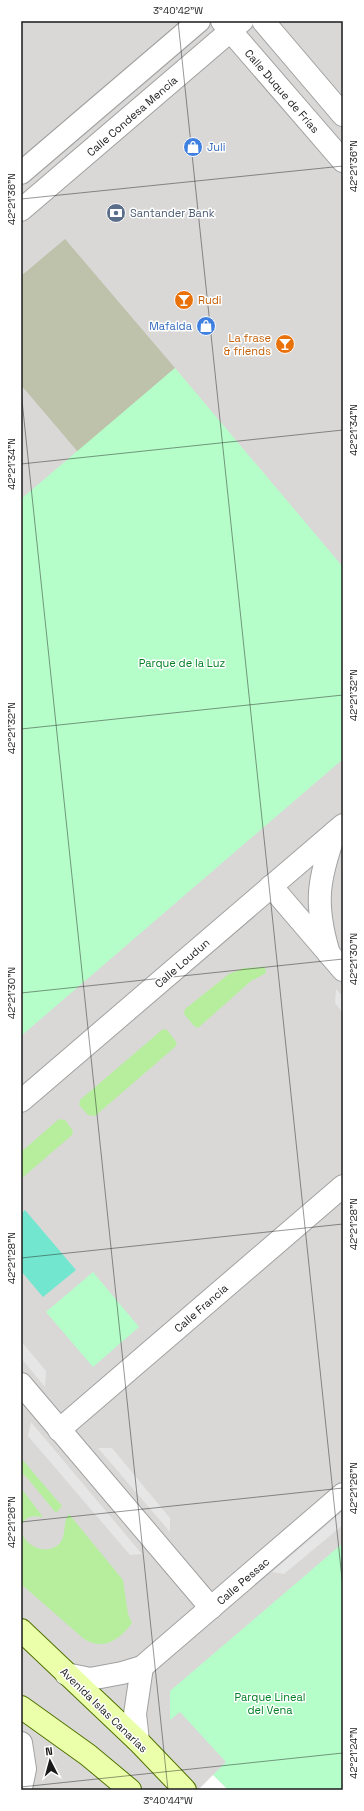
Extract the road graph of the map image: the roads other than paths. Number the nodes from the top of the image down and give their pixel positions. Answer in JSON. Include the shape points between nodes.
{"nodes":[{"id":1,"x":263,"y":21,"type":"edge"},
{"id":2,"x":279,"y":21,"type":"edge"},
{"id":3,"x":193,"y":23,"type":"edge"},
{"id":4,"x":232,"y":24,"type":"edge"},
{"id":5,"x":286,"y":49,"type":"junction"},
{"id":6,"x":343,"y":115,"type":"edge"},
{"id":7,"x":343,"y":161,"type":"edge"},
{"id":8,"x":21,"y":173,"type":"edge"},
{"id":9,"x":21,"y":210,"type":"edge"},
{"id":10,"x":339,"y":829,"type":"edge"},
{"id":11,"x":272,"y":886,"type":"junction"},
{"id":12,"x":329,"y":954,"type":"junction"},
{"id":13,"x":343,"y":970,"type":"edge"},
{"id":14,"x":21,"y":1101,"type":"edge"},
{"id":15,"x":343,"y":1186,"type":"edge"},
{"id":16,"x":21,"y":1384,"type":"edge"},
{"id":17,"x":60,"y":1430,"type":"junction"},
{"id":18,"x":343,"y":1494,"type":"edge"},
{"id":19,"x":211,"y":1608,"type":"junction"},
{"id":20,"x":21,"y":1630,"type":"edge"},
{"id":21,"x":142,"y":1667,"type":"junction"},
{"id":22,"x":66,"y":1674,"type":"junction"},
{"id":23,"x":21,"y":1707,"type":"edge"},
{"id":24,"x":138,"y":1741,"type":"junction"},
{"id":25,"x":21,"y":1743,"type":"edge"},
{"id":26,"x":21,"y":1788,"type":"edge"},
{"id":27,"x":130,"y":1790,"type":"edge"},
{"id":28,"x":185,"y":1790,"type":"edge"}],
"edges":[{"from":1,"to":5,"type":"street"},
{"from":2,"to":5,"type":"street"},
{"from":3,"to":8,"type":"street"},
{"from":4,"to":7,"type":"street","name":"Calle Duque de Frías"},
{"from":4,"to":9,"type":"street","name":"Calle Condesa Mencía"},
{"from":5,"to":6,"type":"street"},
{"from":10,"to":11,"type":"street","name":"Calle Loudun"},
{"from":10,"to":12,"type":"street","via":[[324,864],[320,884],[322,932]]},
{"from":11,"to":12,"type":"street"},
{"from":11,"to":14,"type":"street","name":"Calle Loudun"},
{"from":12,"to":13,"type":"street"},
{"from":15,"to":17,"type":"street","name":"Calle Francia"},
{"from":16,"to":17,"type":"street"},
{"from":17,"to":19,"type":"street"},
{"from":18,"to":19,"type":"street","name":"Calle Pessac"},
{"from":19,"to":21,"type":"street","name":"Calle Pessac"},
{"from":20,"to":22,"type":"main road","name":"Avenida Islas Canarias"},
{"from":21,"to":22,"type":"street","name":"Calle Pessac","via":[[90,1679]]},
{"from":21,"to":24,"type":"street","via":[[135,1714]]},
{"from":22,"to":24,"type":"main road","name":"Avenida Islas Canarias"},
{"from":23,"to":27,"type":"main road","via":[[88,1755]]},
{"from":24,"to":28,"type":"main road","name":"Avenida Islas Canarias"},
{"from":25,"to":26,"type":"street","via":[[25,1770]]}]}
